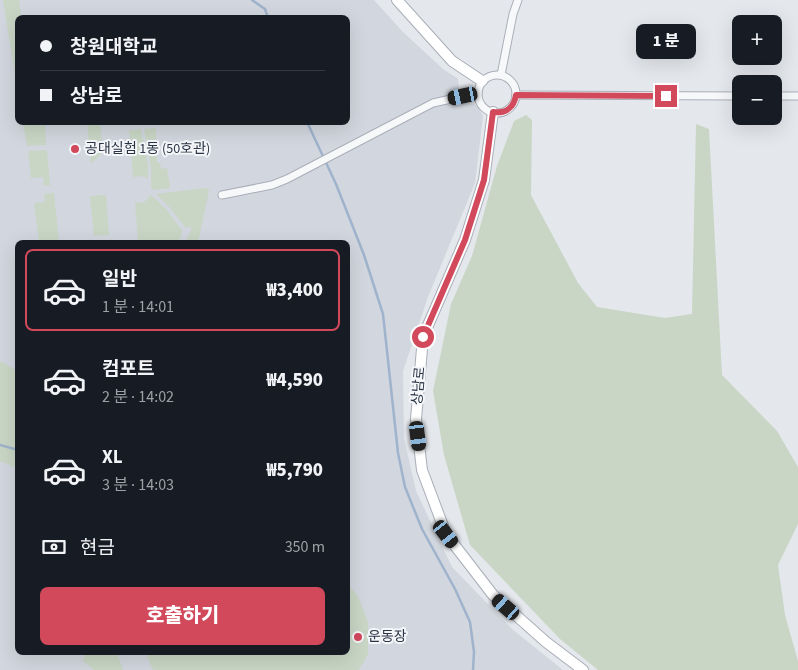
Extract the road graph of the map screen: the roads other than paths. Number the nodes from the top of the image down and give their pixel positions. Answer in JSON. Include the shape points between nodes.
{"nodes":[{"id":1,"x":397,"y":0,"type":"edge"},
{"id":2,"x":518,"y":0,"type":"edge"},
{"id":3,"x":500,"y":75,"type":"junction"},
{"id":4,"x":482,"y":82,"type":"junction"},
{"id":5,"x":478,"y":93,"type":"junction"},
{"id":6,"x":516,"y":95,"type":"junction"},
{"id":7,"x":732,"y":96,"type":"edge"},
{"id":8,"x":782,"y":96,"type":"edge"},
{"id":9,"x":798,"y":96,"type":"edge"},
{"id":10,"x":493,"y":112,"type":"junction"},
{"id":11,"x":222,"y":195,"type":"dead end"},
{"id":12,"x":583,"y":670,"type":"edge"}],
"edges":[{"from":1,"to":4,"type":"street","via":[[452,61]]},
{"from":2,"to":3,"type":"street"},
{"from":3,"to":4,"type":"street","via":[[492,75]]},
{"from":3,"to":6,"type":"street","via":[[515,85]]},
{"from":4,"to":5,"type":"street"},
{"from":5,"to":10,"type":"street","via":[[481,104]]},
{"from":5,"to":11,"type":"street","via":[[433,103],[272,185]]},
{"from":6,"to":7,"type":"street"},
{"from":6,"to":10,"type":"street","via":[[509,109]]},
{"from":8,"to":9,"type":"street"},
{"from":10,"to":12,"type":"street","name":"상남로","via":[[484,180],[465,240],[423,337],[416,419],[422,470],[446,534],[492,595]]}]}
